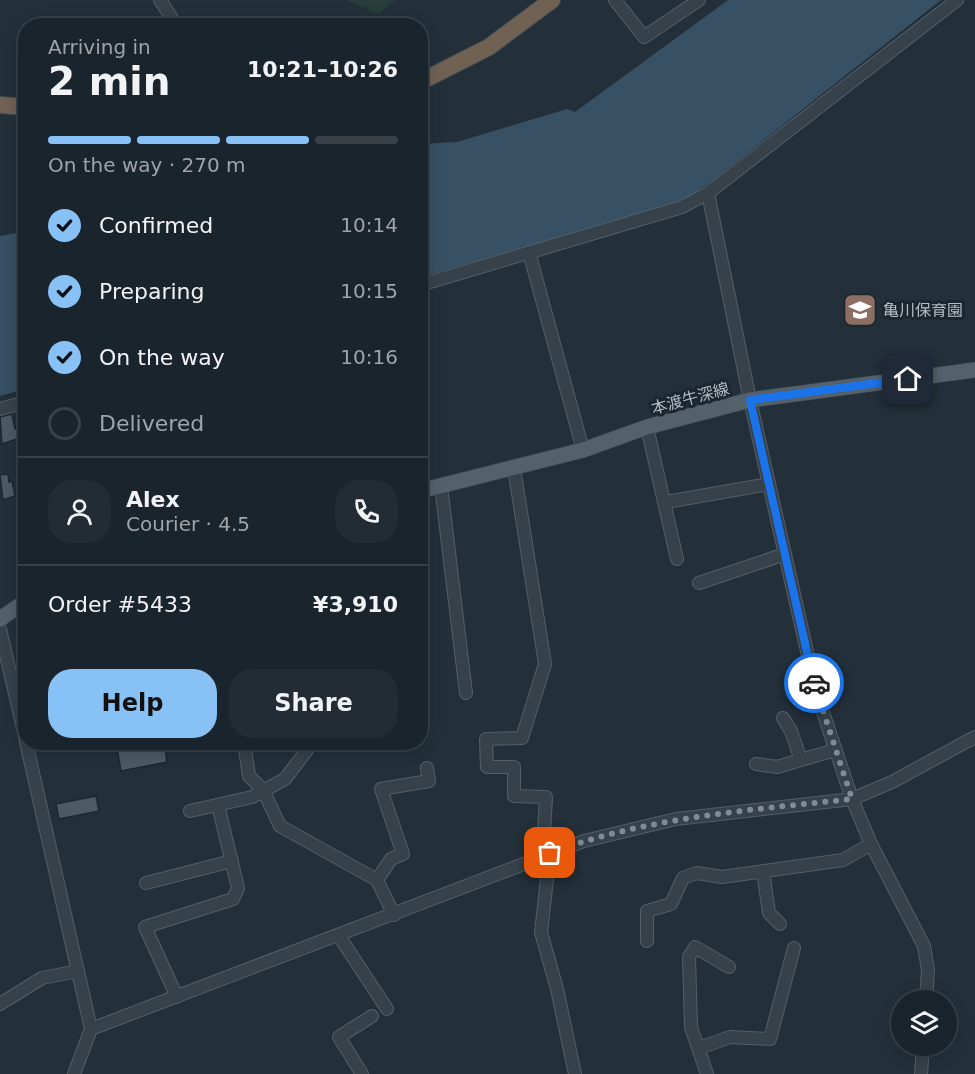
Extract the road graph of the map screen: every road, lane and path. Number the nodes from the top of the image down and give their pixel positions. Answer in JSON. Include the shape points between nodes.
{"nodes":[{"id":1,"x":160,"y":0,"type":"edge"},
{"id":2,"x":552,"y":0,"type":"edge"},
{"id":3,"x":615,"y":0,"type":"edge"},
{"id":4,"x":699,"y":0,"type":"edge"},
{"id":5,"x":957,"y":0,"type":"edge"},
{"id":6,"x":172,"y":18,"type":"edge"},
{"id":7,"x":428,"y":78,"type":"edge"},
{"id":8,"x":0,"y":105,"type":"edge"},
{"id":9,"x":18,"y":106,"type":"edge"},
{"id":10,"x":708,"y":193,"type":"junction"},
{"id":11,"x":529,"y":252,"type":"junction"},
{"id":12,"x":428,"y":283,"type":"edge"},
{"id":13,"x":975,"y":370,"type":"edge"},
{"id":14,"x":750,"y":400,"type":"junction"},
{"id":15,"x":18,"y":404,"type":"edge"},
{"id":16,"x":0,"y":409,"type":"edge"},
{"id":17,"x":647,"y":428,"type":"junction"},
{"id":18,"x":583,"y":450,"type":"junction"},
{"id":19,"x":514,"y":468,"type":"junction"},
{"id":20,"x":769,"y":484,"type":"junction"},
{"id":21,"x":441,"y":486,"type":"junction"},
{"id":22,"x":428,"y":489,"type":"edge"},
{"id":23,"x":666,"y":502,"type":"junction"},
{"id":24,"x":785,"y":554,"type":"junction"},
{"id":25,"x":677,"y":559,"type":"dead end"},
{"id":26,"x":699,"y":583,"type":"dead end"},
{"id":27,"x":18,"y":607,"type":"edge"},
{"id":28,"x":0,"y":619,"type":"edge"},
{"id":29,"x":0,"y":629,"type":"edge"},
{"id":30,"x":466,"y":693,"type":"dead end"},
{"id":31,"x":18,"y":707,"type":"edge"},
{"id":32,"x":783,"y":718,"type":"dead end"},
{"id":33,"x":975,"y":737,"type":"edge"},
{"id":34,"x":28,"y":750,"type":"edge"},
{"id":35,"x":245,"y":750,"type":"edge"},
{"id":36,"x":307,"y":750,"type":"edge"},
{"id":37,"x":835,"y":750,"type":"junction"},
{"id":38,"x":801,"y":760,"type":"junction"},
{"id":39,"x":756,"y":764,"type":"dead end"},
{"id":40,"x":427,"y":768,"type":"dead end"},
{"id":41,"x":263,"y":790,"type":"junction"},
{"id":42,"x":852,"y":799,"type":"junction"},
{"id":43,"x":218,"y":805,"type":"junction"},
{"id":44,"x":190,"y":811,"type":"dead end"},
{"id":45,"x":871,"y":844,"type":"junction"},
{"id":46,"x":550,"y":853,"type":"junction"},
{"id":47,"x":232,"y":861,"type":"junction"},
{"id":48,"x":763,"y":872,"type":"junction"},
{"id":49,"x":377,"y":880,"type":"junction"},
{"id":50,"x":146,"y":883,"type":"dead end"},
{"id":51,"x":394,"y":915,"type":"junction"},
{"id":52,"x":780,"y":924,"type":"dead end"},
{"id":53,"x":339,"y":936,"type":"junction"},
{"id":54,"x":647,"y":941,"type":"dead end"},
{"id":55,"x":794,"y":948,"type":"dead end"},
{"id":56,"x":729,"y":967,"type":"dead end"},
{"id":57,"x":78,"y":971,"type":"junction"},
{"id":58,"x":927,"y":990,"type":"edge"},
{"id":59,"x":177,"y":997,"type":"junction"},
{"id":60,"x":0,"y":1004,"type":"edge"},
{"id":61,"x":387,"y":1009,"type":"dead end"},
{"id":62,"x":372,"y":1017,"type":"dead end"},
{"id":63,"x":91,"y":1029,"type":"junction"},
{"id":64,"x":699,"y":1048,"type":"junction"},
{"id":65,"x":922,"y":1056,"type":"edge"},
{"id":66,"x":74,"y":1074,"type":"edge"},
{"id":67,"x":362,"y":1074,"type":"edge"},
{"id":68,"x":575,"y":1074,"type":"edge"},
{"id":69,"x":707,"y":1074,"type":"edge"},
{"id":70,"x":921,"y":1074,"type":"edge"}],
"edges":[{"from":1,"to":6,"type":"street"},
{"from":2,"to":7,"type":"highway","via":[[489,47]]},
{"from":3,"to":4,"type":"street","via":[[644,37]]},
{"from":5,"to":10,"type":"street"},
{"from":8,"to":9,"type":"highway"},
{"from":10,"to":11,"type":"street","via":[[682,207]]},
{"from":10,"to":14,"type":"street"},
{"from":11,"to":12,"type":"street"},
{"from":11,"to":18,"type":"street"},
{"from":13,"to":14,"type":"main road","name":"本渡牛深線"},
{"from":14,"to":17,"type":"main road","name":"本渡牛深線"},
{"from":14,"to":20,"type":"street"},
{"from":15,"to":16,"type":"street"},
{"from":17,"to":18,"type":"main road","name":"本渡牛深線"},
{"from":17,"to":23,"type":"street","via":[[661,497]]},
{"from":18,"to":19,"type":"main road","name":"本渡牛深線"},
{"from":19,"to":21,"type":"main road","name":"本渡牛深線"},
{"from":19,"to":46,"type":"street","via":[[545,664],[522,738],[486,739],[487,767],[514,767],[514,796],[546,797],[544,833]]},
{"from":20,"to":23,"type":"street"},
{"from":20,"to":24,"type":"street"},
{"from":21,"to":22,"type":"main road","name":"本渡牛深線"},
{"from":21,"to":30,"type":"street"},
{"from":23,"to":25,"type":"street"},
{"from":24,"to":26,"type":"street"},
{"from":24,"to":37,"type":"street","via":[[816,691]]},
{"from":27,"to":28,"type":"main road"},
{"from":29,"to":31,"type":"street"},
{"from":32,"to":38,"type":"street"},
{"from":33,"to":42,"type":"street"},
{"from":34,"to":57,"type":"street"},
{"from":35,"to":41,"type":"street","via":[[249,776]]},
{"from":36,"to":41,"type":"street","via":[[285,778]]},
{"from":37,"to":38,"type":"street"},
{"from":37,"to":42,"type":"street"},
{"from":38,"to":39,"type":"street","via":[[777,767]]},
{"from":40,"to":49,"type":"street","via":[[429,781],[381,789],[403,854],[391,859]]},
{"from":41,"to":43,"type":"street","via":[[252,797]]},
{"from":41,"to":49,"type":"street","via":[[280,826]]},
{"from":42,"to":45,"type":"street"},
{"from":42,"to":46,"type":"street","via":[[676,819]]},
{"from":43,"to":44,"type":"street"},
{"from":43,"to":47,"type":"street"},
{"from":45,"to":48,"type":"street","via":[[843,860]]},
{"from":45,"to":58,"type":"street","via":[[924,946]]},
{"from":46,"to":51,"type":"street"},
{"from":46,"to":68,"type":"street","via":[[541,932]]},
{"from":47,"to":50,"type":"street"},
{"from":47,"to":59,"type":"street","via":[[238,888],[233,899],[145,927]]},
{"from":48,"to":52,"type":"street","via":[[769,913]]},
{"from":48,"to":54,"type":"street","via":[[722,877],[697,873],[683,878],[671,904],[647,911]]},
{"from":49,"to":51,"type":"street"},
{"from":51,"to":53,"type":"street"},
{"from":53,"to":59,"type":"street"},
{"from":53,"to":61,"type":"street"},
{"from":55,"to":64,"type":"street","via":[[770,1039],[730,1036]]},
{"from":56,"to":64,"type":"street","via":[[695,947],[689,957],[692,1027]]},
{"from":57,"to":60,"type":"street","via":[[42,978]]},
{"from":57,"to":63,"type":"street"},
{"from":59,"to":63,"type":"street"},
{"from":62,"to":67,"type":"street","via":[[339,1037]]},
{"from":63,"to":66,"type":"street"},
{"from":64,"to":69,"type":"street"},
{"from":65,"to":70,"type":"street"}]}
